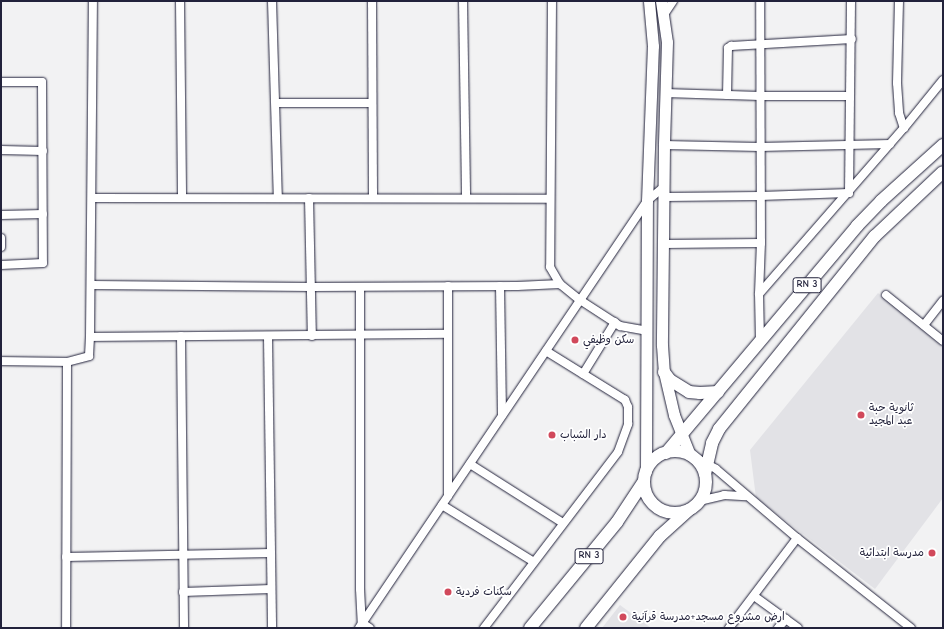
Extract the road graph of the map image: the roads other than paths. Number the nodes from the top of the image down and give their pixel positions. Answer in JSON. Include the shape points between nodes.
{"nodes":[{"id":1,"x":93,"y":1,"type":"edge"},
{"id":2,"x":180,"y":1,"type":"edge"},
{"id":3,"x":272,"y":1,"type":"edge"},
{"id":4,"x":372,"y":1,"type":"edge"},
{"id":5,"x":463,"y":1,"type":"edge"},
{"id":6,"x":552,"y":1,"type":"edge"},
{"id":7,"x":649,"y":1,"type":"edge"},
{"id":8,"x":661,"y":1,"type":"edge"},
{"id":9,"x":673,"y":1,"type":"edge"},
{"id":10,"x":760,"y":1,"type":"edge"},
{"id":11,"x":851,"y":1,"type":"edge"},
{"id":12,"x":899,"y":1,"type":"edge"},
{"id":13,"x":663,"y":16,"type":"junction"},
{"id":14,"x":852,"y":40,"type":"junction"},
{"id":15,"x":760,"y":45,"type":"junction"},
{"id":16,"x":943,"y":80,"type":"edge"},
{"id":17,"x":1,"y":82,"type":"edge"},
{"id":18,"x":665,"y":94,"type":"junction"},
{"id":19,"x":727,"y":95,"type":"junction"},
{"id":20,"x":760,"y":96,"type":"junction"},
{"id":21,"x":849,"y":96,"type":"junction"},
{"id":22,"x":276,"y":103,"type":"junction"},
{"id":23,"x":372,"y":103,"type":"junction"},
{"id":24,"x":904,"y":128,"type":"junction"},
{"id":25,"x":890,"y":144,"type":"junction"},
{"id":26,"x":664,"y":145,"type":"junction"},
{"id":27,"x":850,"y":145,"type":"junction"},
{"id":28,"x":943,"y":145,"type":"edge"},
{"id":29,"x":760,"y":147,"type":"junction"},
{"id":30,"x":1,"y":150,"type":"edge"},
{"id":31,"x":43,"y":151,"type":"junction"},
{"id":32,"x":943,"y":172,"type":"edge"},
{"id":33,"x":665,"y":192,"type":"junction"},
{"id":34,"x":848,"y":192,"type":"junction"},
{"id":35,"x":760,"y":196,"type":"junction"},
{"id":36,"x":92,"y":198,"type":"junction"},
{"id":37,"x":182,"y":198,"type":"junction"},
{"id":38,"x":278,"y":198,"type":"junction"},
{"id":39,"x":309,"y":198,"type":"junction"},
{"id":40,"x":373,"y":198,"type":"junction"},
{"id":41,"x":466,"y":198,"type":"junction"},
{"id":42,"x":550,"y":199,"type":"junction"},
{"id":43,"x":647,"y":201,"type":"junction"},
{"id":44,"x":43,"y":214,"type":"junction"},
{"id":45,"x":1,"y":215,"type":"edge"},
{"id":46,"x":1,"y":238,"type":"edge"},
{"id":47,"x":761,"y":243,"type":"junction"},
{"id":48,"x":664,"y":244,"type":"junction"},
{"id":49,"x":1,"y":247,"type":"edge"},
{"id":50,"x":1,"y":265,"type":"edge"},
{"id":51,"x":92,"y":284,"type":"junction"},
{"id":52,"x":560,"y":284,"type":"junction"},
{"id":53,"x":448,"y":286,"type":"junction"},
{"id":54,"x":500,"y":286,"type":"junction"},
{"id":55,"x":311,"y":287,"type":"junction"},
{"id":56,"x":360,"y":287,"type":"junction"},
{"id":57,"x":759,"y":294,"type":"junction"},
{"id":58,"x":886,"y":295,"type":"dead end"},
{"id":59,"x":580,"y":300,"type":"junction"},
{"id":60,"x":943,"y":301,"type":"edge"},
{"id":61,"x":614,"y":322,"type":"junction"},
{"id":62,"x":924,"y":325,"type":"junction"},
{"id":63,"x":647,"y":331,"type":"junction"},
{"id":64,"x":448,"y":334,"type":"junction"},
{"id":65,"x":360,"y":335,"type":"junction"},
{"id":66,"x":181,"y":336,"type":"junction"},
{"id":67,"x":312,"y":336,"type":"junction"},
{"id":68,"x":90,"y":337,"type":"junction"},
{"id":69,"x":268,"y":337,"type":"junction"},
{"id":70,"x":760,"y":341,"type":"junction"},
{"id":71,"x":943,"y":341,"type":"edge"},
{"id":72,"x":546,"y":351,"type":"junction"},
{"id":73,"x":1,"y":361,"type":"edge"},
{"id":74,"x":66,"y":362,"type":"junction"},
{"id":75,"x":664,"y":372,"type":"junction"},
{"id":76,"x":583,"y":374,"type":"junction"},
{"id":77,"x":718,"y":392,"type":"junction"},
{"id":78,"x":502,"y":415,"type":"junction"},
{"id":79,"x":681,"y":435,"type":"junction"},
{"id":80,"x":666,"y":453,"type":"junction"},
{"id":81,"x":691,"y":456,"type":"junction"},
{"id":82,"x":470,"y":464,"type":"junction"},
{"id":83,"x":706,"y":469,"type":"junction"},
{"id":84,"x":645,"y":476,"type":"junction"},
{"id":85,"x":448,"y":496,"type":"junction"},
{"id":86,"x":746,"y":496,"type":"junction"},
{"id":87,"x":695,"y":505,"type":"junction"},
{"id":88,"x":442,"y":506,"type":"junction"},
{"id":89,"x":563,"y":523,"type":"junction"},
{"id":90,"x":797,"y":538,"type":"junction"},
{"id":91,"x":271,"y":553,"type":"junction"},
{"id":92,"x":183,"y":555,"type":"junction"},
{"id":93,"x":66,"y":557,"type":"junction"},
{"id":94,"x":534,"y":562,"type":"junction"},
{"id":95,"x":271,"y":589,"type":"junction"},
{"id":96,"x":183,"y":592,"type":"junction"},
{"id":97,"x":754,"y":596,"type":"junction"},
{"id":98,"x":786,"y":619,"type":"junction"},
{"id":99,"x":361,"y":625,"type":"edge"},
{"id":100,"x":66,"y":628,"type":"edge"},
{"id":101,"x":184,"y":628,"type":"edge"},
{"id":102,"x":272,"y":628,"type":"edge"},
{"id":103,"x":370,"y":628,"type":"edge"},
{"id":104,"x":484,"y":628,"type":"edge"},
{"id":105,"x":530,"y":628,"type":"edge"},
{"id":106,"x":586,"y":628,"type":"edge"},
{"id":107,"x":729,"y":628,"type":"edge"},
{"id":108,"x":778,"y":628,"type":"edge"},
{"id":109,"x":798,"y":628,"type":"edge"},
{"id":110,"x":911,"y":628,"type":"edge"}],
"edges":[{"from":1,"to":36,"type":"street"},
{"from":2,"to":37,"type":"street"},
{"from":3,"to":22,"type":"street"},
{"from":4,"to":23,"type":"street"},
{"from":5,"to":41,"type":"street"},
{"from":6,"to":42,"type":"street"},
{"from":7,"to":43,"type":"main road","via":[[653,46]]},
{"from":8,"to":13,"type":"main road"},
{"from":9,"to":13,"type":"street"},
{"from":10,"to":15,"type":"street"},
{"from":11,"to":14,"type":"street"},
{"from":12,"to":24,"type":"street","via":[[897,83]]},
{"from":13,"to":18,"type":"main road","via":[[667,42]]},
{"from":14,"to":15,"type":"street"},
{"from":14,"to":21,"type":"street"},
{"from":15,"to":19,"type":"street","via":[[728,48]]},
{"from":15,"to":20,"type":"street"},
{"from":16,"to":24,"type":"street"},
{"from":17,"to":31,"type":"street","via":[[42,82]]},
{"from":18,"to":19,"type":"street"},
{"from":18,"to":26,"type":"main road"},
{"from":19,"to":20,"type":"street"},
{"from":20,"to":21,"type":"street"},
{"from":20,"to":29,"type":"street"},
{"from":21,"to":27,"type":"street"},
{"from":22,"to":23,"type":"street"},
{"from":22,"to":38,"type":"street"},
{"from":23,"to":40,"type":"street"},
{"from":24,"to":25,"type":"street"},
{"from":25,"to":27,"type":"street"},
{"from":25,"to":34,"type":"street"},
{"from":26,"to":29,"type":"street"},
{"from":26,"to":33,"type":"main road"},
{"from":27,"to":29,"type":"street"},
{"from":27,"to":34,"type":"street"},
{"from":28,"to":70,"type":"main road","number":"RN 3","via":[[857,226]]},
{"from":29,"to":35,"type":"street"},
{"from":30,"to":31,"type":"street"},
{"from":31,"to":44,"type":"street"},
{"from":32,"to":83,"type":"main road","number":"RN 3","via":[[875,236],[719,429],[712,443]]},
{"from":33,"to":35,"type":"street"},
{"from":33,"to":43,"type":"street"},
{"from":33,"to":48,"type":"main road"},
{"from":34,"to":35,"type":"street"},
{"from":34,"to":57,"type":"street"},
{"from":35,"to":47,"type":"street"},
{"from":36,"to":37,"type":"street"},
{"from":36,"to":51,"type":"street"},
{"from":37,"to":38,"type":"street"},
{"from":38,"to":39,"type":"street"},
{"from":39,"to":40,"type":"street"},
{"from":39,"to":55,"type":"street"},
{"from":40,"to":41,"type":"street"},
{"from":41,"to":42,"type":"street"},
{"from":42,"to":52,"type":"street","via":[[550,267]]},
{"from":43,"to":59,"type":"street"},
{"from":43,"to":63,"type":"main road"},
{"from":44,"to":45,"type":"street"},
{"from":44,"to":50,"type":"street","via":[[43,263]]},
{"from":46,"to":49,"type":"street"},
{"from":47,"to":48,"type":"street"},
{"from":47,"to":57,"type":"street"},
{"from":48,"to":75,"type":"main road"},
{"from":51,"to":55,"type":"street"},
{"from":51,"to":68,"type":"street"},
{"from":52,"to":54,"type":"street"},
{"from":52,"to":59,"type":"street"},
{"from":53,"to":54,"type":"street"},
{"from":53,"to":56,"type":"street"},
{"from":53,"to":64,"type":"street"},
{"from":54,"to":78,"type":"street"},
{"from":55,"to":56,"type":"street"},
{"from":55,"to":67,"type":"street"},
{"from":56,"to":65,"type":"street"},
{"from":57,"to":70,"type":"street"},
{"from":58,"to":62,"type":"street"},
{"from":59,"to":61,"type":"street"},
{"from":59,"to":72,"type":"street"},
{"from":60,"to":62,"type":"street"},
{"from":61,"to":63,"type":"street","via":[[620,326]]},
{"from":61,"to":76,"type":"street"},
{"from":62,"to":71,"type":"street"},
{"from":63,"to":84,"type":"main road"},
{"from":64,"to":65,"type":"street"},
{"from":64,"to":85,"type":"street"},
{"from":65,"to":67,"type":"street"},
{"from":65,"to":99,"type":"street"},
{"from":66,"to":68,"type":"street"},
{"from":66,"to":69,"type":"street"},
{"from":66,"to":92,"type":"street"},
{"from":67,"to":69,"type":"street"},
{"from":68,"to":74,"type":"street","via":[[89,356]]},
{"from":69,"to":91,"type":"street"},
{"from":70,"to":77,"type":"main road","number":"RN 3"},
{"from":72,"to":76,"type":"street"},
{"from":72,"to":78,"type":"street"},
{"from":73,"to":74,"type":"street"},
{"from":74,"to":93,"type":"street"},
{"from":75,"to":77,"type":"main road","via":[[670,380],[689,392]]},
{"from":75,"to":79,"type":"main road"},
{"from":76,"to":89,"type":"street","via":[[625,400],[628,407],[628,424],[618,452]]},
{"from":77,"to":79,"type":"main road","number":"RN 3"},
{"from":78,"to":82,"type":"street"},
{"from":79,"to":80,"type":"main road","number":"RN 3"},
{"from":79,"to":81,"type":"main road"},
{"from":80,"to":81,"type":"main road","via":[[678,452]]},
{"from":80,"to":84,"type":"main road","via":[[651,463]]},
{"from":81,"to":83,"type":"main road"},
{"from":82,"to":85,"type":"street"},
{"from":82,"to":89,"type":"street"},
{"from":83,"to":86,"type":"street"},
{"from":83,"to":87,"type":"main road","via":[[705,488]]},
{"from":84,"to":87,"type":"main road","via":[[645,490],[659,508],[672,513],[682,512]]},
{"from":84,"to":105,"type":"main road","number":"RN 3","via":[[617,522]]},
{"from":85,"to":88,"type":"street"},
{"from":86,"to":87,"type":"street","via":[[724,495]]},
{"from":86,"to":90,"type":"street"},
{"from":87,"to":106,"type":"main road","via":[[660,536]]},
{"from":88,"to":94,"type":"street"},
{"from":88,"to":99,"type":"street"},
{"from":89,"to":94,"type":"street"},
{"from":90,"to":97,"type":"street"},
{"from":90,"to":110,"type":"street"},
{"from":91,"to":92,"type":"street"},
{"from":91,"to":95,"type":"street"},
{"from":92,"to":93,"type":"street"},
{"from":92,"to":96,"type":"street"},
{"from":93,"to":100,"type":"street"},
{"from":94,"to":104,"type":"street"},
{"from":95,"to":96,"type":"street"},
{"from":95,"to":102,"type":"street"},
{"from":96,"to":101,"type":"street"},
{"from":97,"to":98,"type":"street"},
{"from":97,"to":107,"type":"street"},
{"from":98,"to":108,"type":"street"},
{"from":98,"to":109,"type":"street"},
{"from":99,"to":103,"type":"street"}]}
